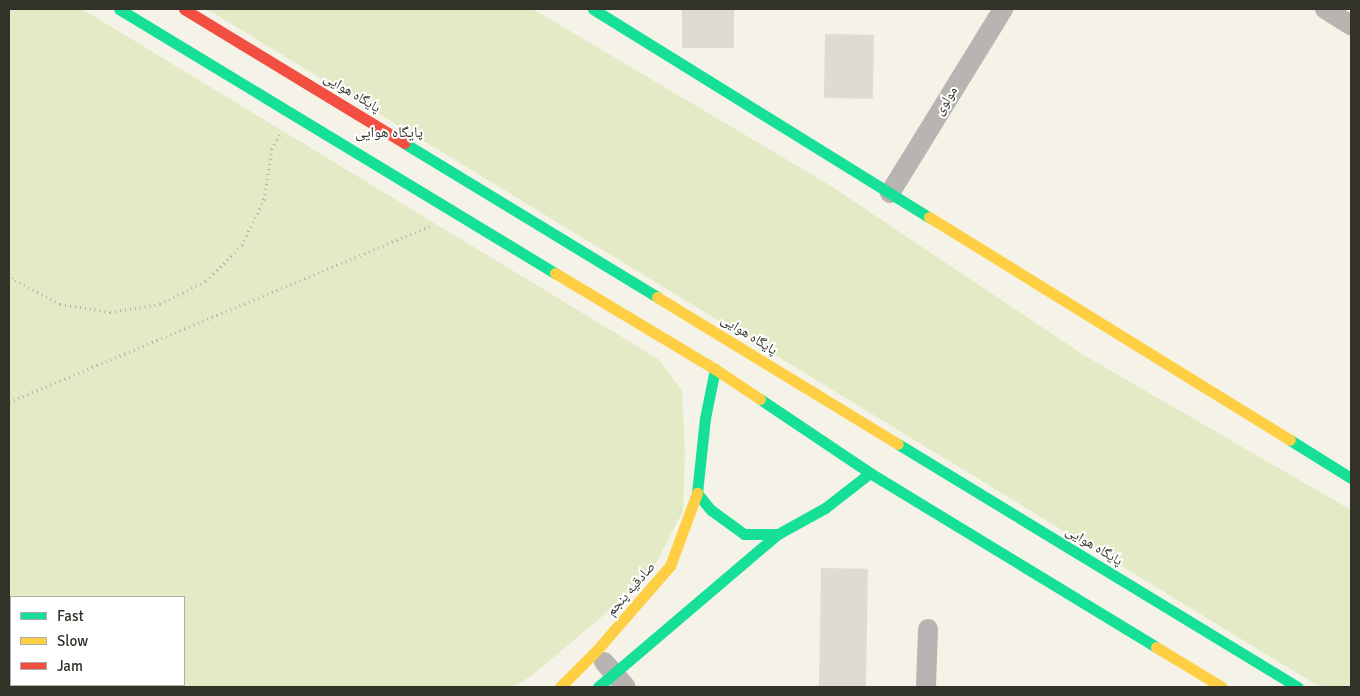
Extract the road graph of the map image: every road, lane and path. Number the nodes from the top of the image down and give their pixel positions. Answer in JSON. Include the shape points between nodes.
{"nodes":[{"id":1,"x":119,"y":9,"type":"edge"},
{"id":2,"x":184,"y":9,"type":"edge"},
{"id":3,"x":592,"y":9,"type":"edge"},
{"id":4,"x":1003,"y":9,"type":"edge"},
{"id":5,"x":1325,"y":9,"type":"edge"},
{"id":6,"x":1351,"y":25,"type":"edge"},
{"id":7,"x":293,"y":114,"type":"junction"},
{"id":8,"x":890,"y":193,"type":"junction"},
{"id":9,"x":458,"y":214,"type":"junction"},
{"id":10,"x":9,"y":274,"type":"edge"},
{"id":11,"x":714,"y":369,"type":"junction"},
{"id":12,"x":9,"y":402,"type":"edge"},
{"id":13,"x":870,"y":474,"type":"junction"},
{"id":14,"x":1351,"y":478,"type":"edge"},
{"id":15,"x":697,"y":493,"type":"junction"},
{"id":16,"x":778,"y":534,"type":"junction"},
{"id":17,"x":928,"y":629,"type":"dead end"},
{"id":18,"x":596,"y":651,"type":"junction"},
{"id":19,"x":612,"y":673,"type":"junction"},
{"id":20,"x":560,"y":687,"type":"edge"},
{"id":21,"x":598,"y":687,"type":"edge"},
{"id":22,"x":626,"y":687,"type":"edge"},
{"id":23,"x":926,"y":687,"type":"edge"},
{"id":24,"x":1222,"y":687,"type":"edge"},
{"id":25,"x":1298,"y":687,"type":"edge"}],
"edges":[{"from":1,"to":7,"type":"main road"},
{"from":2,"to":25,"type":"main road","name":"پایگاه هوایی","via":[[332,104]]},
{"from":3,"to":8,"type":"main road"},
{"from":4,"to":8,"type":"street","name":"مولوی"},
{"from":5,"to":6,"type":"street"},
{"from":7,"to":9,"type":"main road","via":[[318,125]]},
{"from":7,"to":10,"type":"path","via":[[272,149],[264,199],[242,245],[206,281],[160,304],[110,312],[60,304]]},
{"from":8,"to":14,"type":"main road"},
{"from":9,"to":11,"type":"main road"},
{"from":9,"to":12,"type":"path"},
{"from":11,"to":13,"type":"main road"},
{"from":11,"to":15,"type":"main road","name":"صادقیه پنجم","via":[[704,418]]},
{"from":13,"to":16,"type":"main road","via":[[825,508]]},
{"from":13,"to":24,"type":"main road"},
{"from":15,"to":16,"type":"main road","via":[[711,510],[744,534]]},
{"from":15,"to":18,"type":"main road","name":"صادقیه پنجم","via":[[670,566]]},
{"from":16,"to":19,"type":"main road"},
{"from":17,"to":23,"type":"street"},
{"from":18,"to":19,"type":"street"},
{"from":18,"to":20,"type":"main road","name":"صادقیه پنجم"},
{"from":19,"to":21,"type":"main road"},
{"from":19,"to":22,"type":"street"}]}
